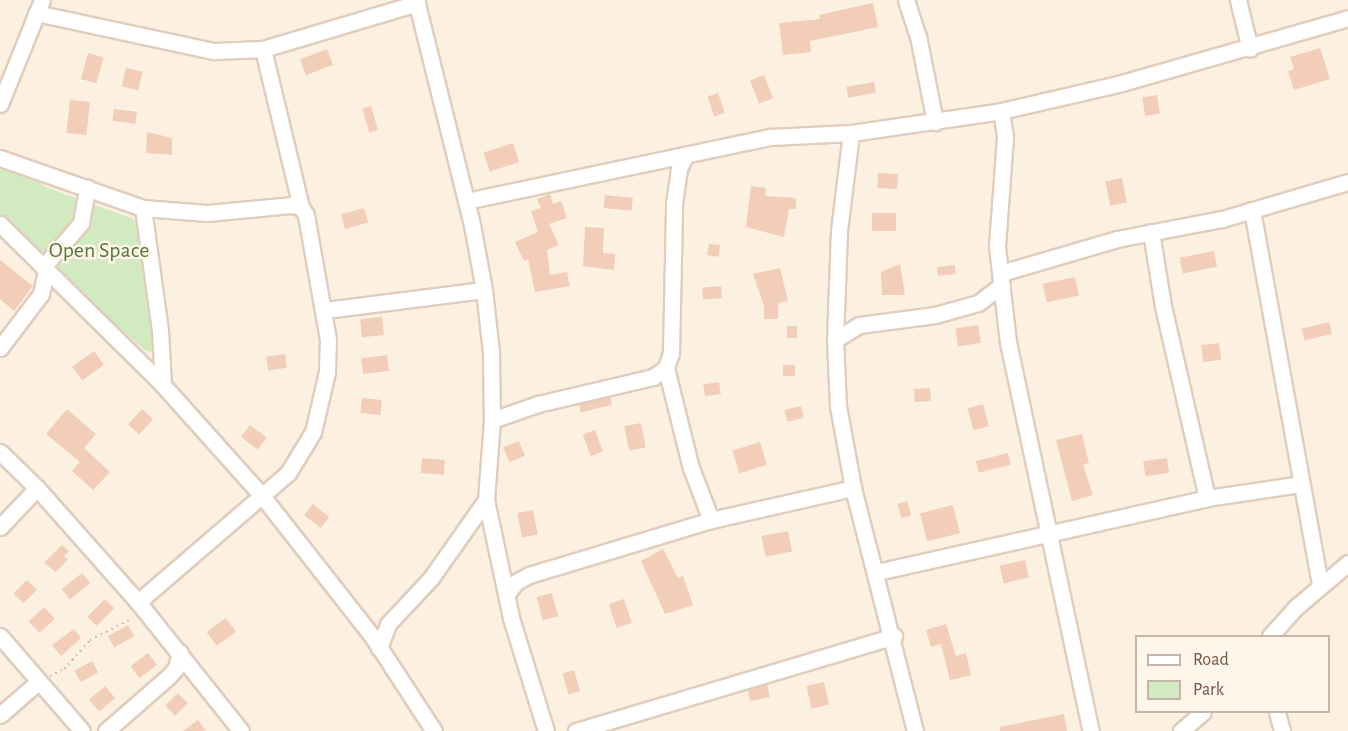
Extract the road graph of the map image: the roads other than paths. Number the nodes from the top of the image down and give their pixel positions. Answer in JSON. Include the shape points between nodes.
{"nodes":[{"id":1,"x":906,"y":0,"type":"edge"},
{"id":2,"x":1238,"y":0,"type":"edge"},
{"id":3,"x":417,"y":1,"type":"edge"},
{"id":4,"x":39,"y":7,"type":"edge"},
{"id":5,"x":1348,"y":18,"type":"edge"},
{"id":6,"x":263,"y":49,"type":"junction"},
{"id":7,"x":1250,"y":49,"type":"junction"},
{"id":8,"x":0,"y":104,"type":"edge"},
{"id":9,"x":1001,"y":111,"type":"junction"},
{"id":10,"x":935,"y":122,"type":"junction"},
{"id":11,"x":851,"y":133,"type":"junction"},
{"id":12,"x":686,"y":155,"type":"junction"},
{"id":13,"x":0,"y":158,"type":"edge"},
{"id":14,"x":1348,"y":182,"type":"edge"},
{"id":15,"x":87,"y":188,"type":"junction"},
{"id":16,"x":466,"y":201,"type":"junction"},
{"id":17,"x":300,"y":207,"type":"junction"},
{"id":18,"x":144,"y":208,"type":"junction"},
{"id":19,"x":1252,"y":210,"type":"junction"},
{"id":20,"x":0,"y":224,"type":"edge"},
{"id":21,"x":1151,"y":232,"type":"junction"},
{"id":22,"x":45,"y":269,"type":"junction"},
{"id":23,"x":1002,"y":279,"type":"junction"},
{"id":24,"x":484,"y":290,"type":"junction"},
{"id":25,"x":325,"y":310,"type":"junction"},
{"id":26,"x":835,"y":340,"type":"junction"},
{"id":27,"x":0,"y":348,"type":"edge"},
{"id":28,"x":666,"y":368,"type":"junction"},
{"id":29,"x":163,"y":385,"type":"junction"},
{"id":30,"x":492,"y":420,"type":"junction"},
{"id":31,"x":0,"y":452,"type":"edge"},
{"id":32,"x":1301,"y":484,"type":"junction"},
{"id":33,"x":37,"y":488,"type":"junction"},
{"id":34,"x":853,"y":488,"type":"junction"},
{"id":35,"x":262,"y":497,"type":"junction"},
{"id":36,"x":1207,"y":498,"type":"junction"},
{"id":37,"x":486,"y":500,"type":"junction"},
{"id":38,"x":711,"y":520,"type":"junction"},
{"id":39,"x":0,"y":527,"type":"edge"},
{"id":40,"x":1049,"y":535,"type":"junction"},
{"id":41,"x":1348,"y":563,"type":"edge"},
{"id":42,"x":877,"y":572,"type":"junction"},
{"id":43,"x":1320,"y":585,"type":"junction"},
{"id":44,"x":506,"y":595,"type":"junction"},
{"id":45,"x":141,"y":605,"type":"junction"},
{"id":46,"x":1271,"y":635,"type":"edge"},
{"id":47,"x":0,"y":636,"type":"edge"},
{"id":48,"x":894,"y":636,"type":"junction"},
{"id":49,"x":379,"y":648,"type":"junction"},
{"id":50,"x":180,"y":652,"type":"junction"},
{"id":51,"x":37,"y":683,"type":"junction"},
{"id":52,"x":1201,"y":713,"type":"edge"},
{"id":53,"x":1278,"y":713,"type":"edge"},
{"id":54,"x":0,"y":715,"type":"edge"},
{"id":55,"x":82,"y":731,"type":"edge"},
{"id":56,"x":106,"y":731,"type":"edge"},
{"id":57,"x":241,"y":731,"type":"edge"},
{"id":58,"x":434,"y":731,"type":"edge"},
{"id":59,"x":546,"y":731,"type":"edge"},
{"id":60,"x":576,"y":731,"type":"edge"},
{"id":61,"x":915,"y":731,"type":"edge"},
{"id":62,"x":1092,"y":731,"type":"edge"},
{"id":63,"x":1181,"y":731,"type":"edge"},
{"id":64,"x":1282,"y":731,"type":"edge"}],
"edges":[{"from":1,"to":10,"type":"street","via":[[918,36]]},
{"from":2,"to":7,"type":"street"},
{"from":3,"to":6,"type":"street"},
{"from":3,"to":16,"type":"street"},
{"from":4,"to":6,"type":"street","via":[[168,43],[214,51]]},
{"from":4,"to":8,"type":"street"},
{"from":5,"to":7,"type":"street"},
{"from":6,"to":17,"type":"street"},
{"from":7,"to":9,"type":"street"},
{"from":9,"to":10,"type":"street"},
{"from":9,"to":23,"type":"street","via":[[1005,137],[997,216]]},
{"from":10,"to":11,"type":"street"},
{"from":11,"to":12,"type":"street","via":[[771,137]]},
{"from":11,"to":26,"type":"street","via":[[839,231]]},
{"from":12,"to":16,"type":"street"},
{"from":12,"to":28,"type":"street","via":[[679,168],[674,204],[671,353]]},
{"from":13,"to":15,"type":"street"},
{"from":14,"to":19,"type":"street"},
{"from":15,"to":18,"type":"street"},
{"from":15,"to":22,"type":"street","via":[[81,223]]},
{"from":16,"to":24,"type":"street"},
{"from":17,"to":18,"type":"street","via":[[207,213]]},
{"from":17,"to":25,"type":"street","via":[[306,216]]},
{"from":18,"to":29,"type":"street"},
{"from":19,"to":21,"type":"street"},
{"from":19,"to":32,"type":"street"},
{"from":20,"to":22,"type":"street"},
{"from":21,"to":23,"type":"street"},
{"from":21,"to":36,"type":"street"},
{"from":22,"to":27,"type":"street","via":[[41,294]]},
{"from":22,"to":29,"type":"street"},
{"from":23,"to":26,"type":"street","via":[[978,303],[935,315],[859,325]]},
{"from":23,"to":40,"type":"street","via":[[1008,342]]},
{"from":24,"to":25,"type":"street"},
{"from":24,"to":30,"type":"street"},
{"from":25,"to":35,"type":"street","via":[[327,372],[313,432],[288,473]]},
{"from":26,"to":34,"type":"street","via":[[838,406]]},
{"from":28,"to":30,"type":"street","via":[[653,377],[538,404]]},
{"from":28,"to":38,"type":"street","via":[[681,435]]},
{"from":29,"to":35,"type":"street"},
{"from":30,"to":37,"type":"street"},
{"from":31,"to":33,"type":"street"},
{"from":32,"to":36,"type":"street"},
{"from":32,"to":43,"type":"street"},
{"from":33,"to":39,"type":"street"},
{"from":33,"to":45,"type":"street"},
{"from":34,"to":38,"type":"street"},
{"from":34,"to":42,"type":"street"},
{"from":35,"to":45,"type":"street","via":[[154,584]]},
{"from":35,"to":49,"type":"street"},
{"from":36,"to":40,"type":"street"},
{"from":37,"to":44,"type":"street"},
{"from":37,"to":49,"type":"street","via":[[431,578],[388,624]]},
{"from":38,"to":44,"type":"street","via":[[529,575],[516,582]]},
{"from":40,"to":42,"type":"street"},
{"from":40,"to":62,"type":"street"},
{"from":41,"to":43,"type":"street"},
{"from":42,"to":48,"type":"street"},
{"from":43,"to":46,"type":"street"},
{"from":44,"to":59,"type":"street"},
{"from":45,"to":50,"type":"street"},
{"from":47,"to":51,"type":"street"},
{"from":48,"to":60,"type":"street"},
{"from":48,"to":61,"type":"street"},
{"from":49,"to":58,"type":"street"},
{"from":50,"to":56,"type":"street","via":[[176,668],[168,677]]},
{"from":50,"to":57,"type":"street"},
{"from":51,"to":54,"type":"street"},
{"from":51,"to":55,"type":"street"},
{"from":52,"to":63,"type":"street"},
{"from":53,"to":64,"type":"street"}]}
